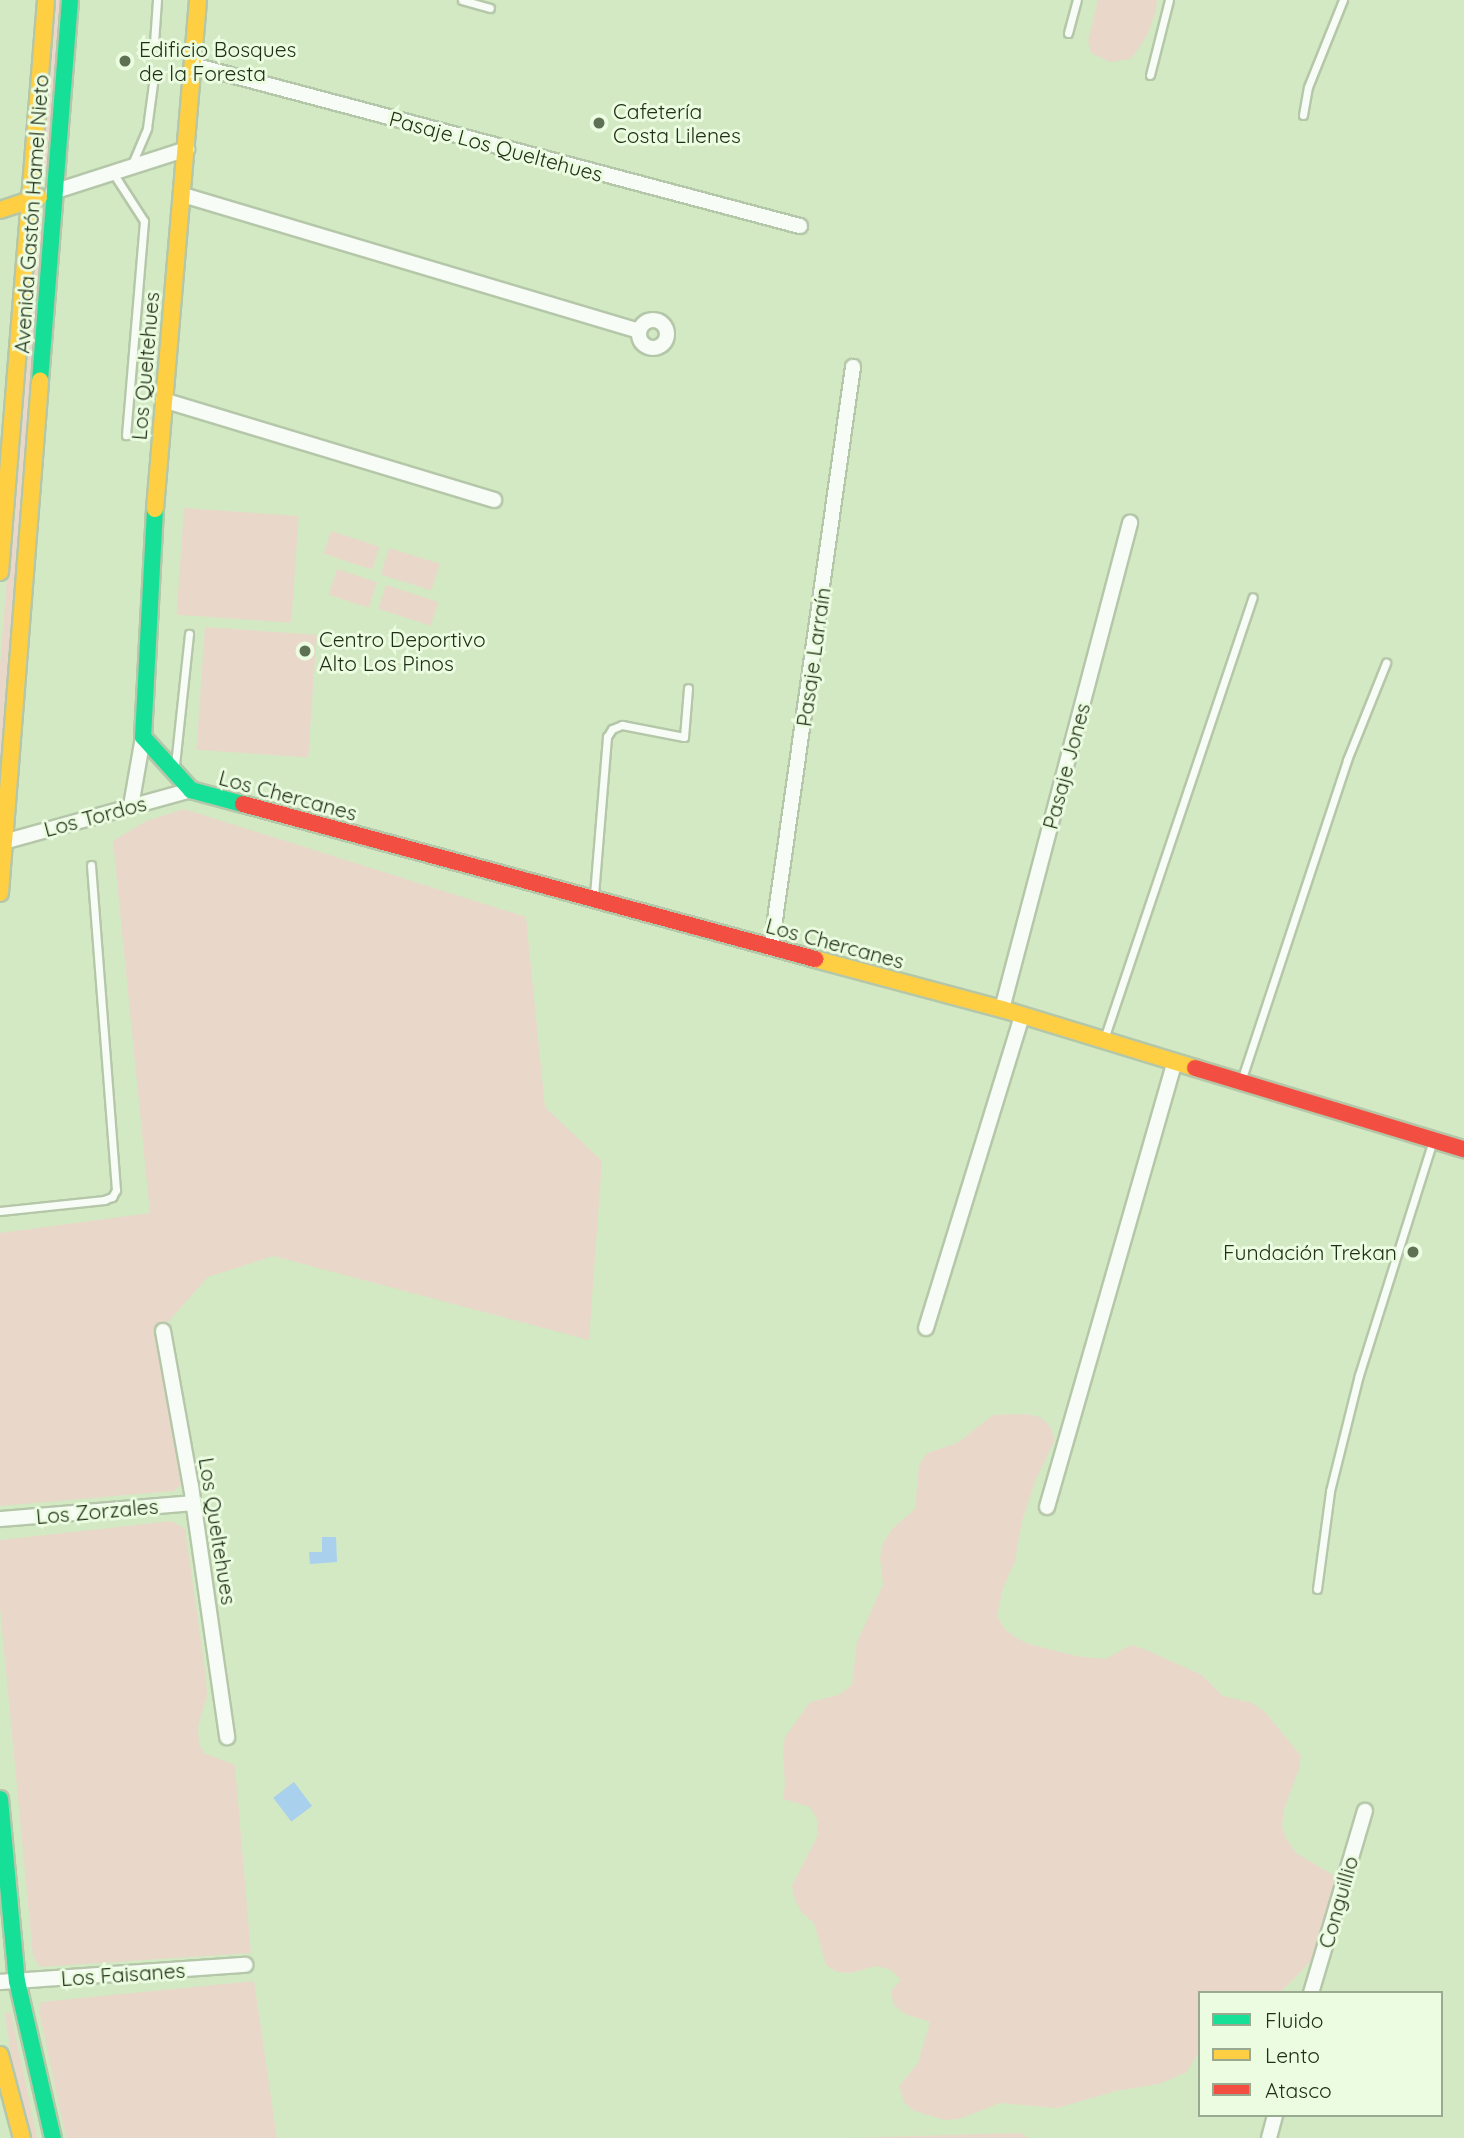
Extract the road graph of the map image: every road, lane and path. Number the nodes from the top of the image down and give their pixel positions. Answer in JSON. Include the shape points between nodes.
{"nodes":[{"id":1,"x":46,"y":0,"type":"edge"},
{"id":2,"x":70,"y":0,"type":"edge"},
{"id":3,"x":157,"y":0,"type":"edge"},
{"id":4,"x":198,"y":0,"type":"edge"},
{"id":5,"x":462,"y":0,"type":"edge"},
{"id":6,"x":1077,"y":0,"type":"edge"},
{"id":7,"x":1169,"y":0,"type":"edge"},
{"id":8,"x":1342,"y":0,"type":"edge"},
{"id":9,"x":490,"y":8,"type":"dead end"},
{"id":10,"x":1068,"y":33,"type":"dead end"},
{"id":11,"x":154,"y":43,"type":"dead end"},
{"id":12,"x":193,"y":65,"type":"junction"},
{"id":13,"x":1150,"y":75,"type":"dead end"},
{"id":14,"x":154,"y":76,"type":"dead end"},
{"id":15,"x":1303,"y":115,"type":"dead end"},
{"id":16,"x":187,"y":149,"type":"junction"},
{"id":17,"x":130,"y":168,"type":"junction"},
{"id":18,"x":113,"y":173,"type":"junction"},
{"id":19,"x":54,"y":192,"type":"junction"},
{"id":20,"x":183,"y":195,"type":"junction"},
{"id":21,"x":30,"y":200,"type":"junction"},
{"id":22,"x":0,"y":210,"type":"edge"},
{"id":23,"x":800,"y":226,"type":"dead end"},
{"id":24,"x":639,"y":331,"type":"dead end"},
{"id":25,"x":853,"y":366,"type":"dead end"},
{"id":26,"x":163,"y":400,"type":"junction"},
{"id":27,"x":126,"y":435,"type":"dead end"},
{"id":28,"x":494,"y":500,"type":"dead end"},
{"id":29,"x":1130,"y":523,"type":"dead end"},
{"id":30,"x":0,"y":572,"type":"edge"},
{"id":31,"x":1253,"y":597,"type":"dead end"},
{"id":32,"x":189,"y":634,"type":"dead end"},
{"id":33,"x":1386,"y":663,"type":"dead end"},
{"id":34,"x":688,"y":688,"type":"dead end"},
{"id":35,"x":143,"y":737,"type":"junction"},
{"id":36,"x":174,"y":772,"type":"junction"},
{"id":37,"x":191,"y":790,"type":"junction"},
{"id":38,"x":131,"y":806,"type":"junction"},
{"id":39,"x":2,"y":842,"type":"edge"},
{"id":40,"x":91,"y":865,"type":"dead end"},
{"id":41,"x":0,"y":893,"type":"edge"},
{"id":42,"x":593,"y":900,"type":"junction"},
{"id":43,"x":771,"y":948,"type":"junction"},
{"id":44,"x":1002,"y":1009,"type":"junction"},
{"id":45,"x":1021,"y":1015,"type":"junction"},
{"id":46,"x":1104,"y":1040,"type":"junction"},
{"id":47,"x":1175,"y":1062,"type":"junction"},
{"id":48,"x":1241,"y":1082,"type":"junction"},
{"id":49,"x":1433,"y":1140,"type":"junction"},
{"id":50,"x":1464,"y":1149,"type":"edge"},
{"id":51,"x":0,"y":1211,"type":"edge"},
{"id":52,"x":926,"y":1328,"type":"dead end"},
{"id":53,"x":163,"y":1331,"type":"dead end"},
{"id":54,"x":193,"y":1503,"type":"junction"},
{"id":55,"x":1047,"y":1507,"type":"dead end"},
{"id":56,"x":0,"y":1519,"type":"edge"},
{"id":57,"x":1317,"y":1589,"type":"dead end"},
{"id":58,"x":227,"y":1737,"type":"dead end"},
{"id":59,"x":0,"y":1799,"type":"edge"},
{"id":60,"x":1365,"y":1811,"type":"dead end"},
{"id":61,"x":245,"y":1965,"type":"dead end"},
{"id":62,"x":18,"y":1981,"type":"junction"},
{"id":63,"x":0,"y":1982,"type":"edge"},
{"id":64,"x":1312,"y":1991,"type":"edge"},
{"id":65,"x":0,"y":2055,"type":"edge"},
{"id":66,"x":1274,"y":2117,"type":"edge"},
{"id":67,"x":22,"y":2138,"type":"edge"},
{"id":68,"x":53,"y":2138,"type":"edge"},
{"id":69,"x":1269,"y":2138,"type":"edge"}],
"edges":[{"from":1,"to":21,"type":"street","name":"Avenida Gastón Hamel Nieto"},
{"from":2,"to":19,"type":"street","name":"Avenida Gastón Hamel Nieto"},
{"from":3,"to":11,"type":"lane"},
{"from":4,"to":12,"type":"street","name":"Los Queltehues"},
{"from":5,"to":9,"type":"lane"},
{"from":6,"to":10,"type":"lane"},
{"from":7,"to":13,"type":"lane"},
{"from":8,"to":15,"type":"lane","via":[[1308,88]]},
{"from":12,"to":16,"type":"street","name":"Los Queltehues"},
{"from":12,"to":23,"type":"street","name":"Pasaje Los Queltehues"},
{"from":14,"to":17,"type":"lane","via":[[147,128]]},
{"from":16,"to":17,"type":"street"},
{"from":16,"to":20,"type":"street","name":"Los Queltehues"},
{"from":17,"to":18,"type":"street"},
{"from":18,"to":19,"type":"street"},
{"from":18,"to":27,"type":"lane","via":[[144,221]]},
{"from":19,"to":21,"type":"street"},
{"from":19,"to":39,"type":"street","name":"Avenida Gastón Hamel Nieto"},
{"from":20,"to":24,"type":"street"},
{"from":20,"to":26,"type":"street","name":"Los Queltehues"},
{"from":21,"to":22,"type":"street"},
{"from":21,"to":30,"type":"street","name":"Avenida Gastón Hamel Nieto"},
{"from":25,"to":43,"type":"street","name":"Pasaje Larraín"},
{"from":26,"to":28,"type":"street"},
{"from":26,"to":35,"type":"street","name":"Los Queltehues"},
{"from":29,"to":44,"type":"street","name":"Pasaje Jones"},
{"from":31,"to":46,"type":"lane"},
{"from":32,"to":36,"type":"lane"},
{"from":33,"to":48,"type":"lane","via":[[1347,760]]},
{"from":34,"to":42,"type":"lane","via":[[684,737],[622,725],[607,737]]},
{"from":35,"to":36,"type":"street"},
{"from":35,"to":38,"type":"street","name":"Los Queltehues"},
{"from":36,"to":37,"type":"street"},
{"from":37,"to":38,"type":"street","name":"Los Tordos"},
{"from":37,"to":42,"type":"street","name":"Los Chercanes"},
{"from":38,"to":39,"type":"street","name":"Los Tordos"},
{"from":39,"to":41,"type":"street","name":"Avenida Gastón Hamel Nieto"},
{"from":40,"to":51,"type":"lane","via":[[116,1189],[104,1200]]},
{"from":42,"to":43,"type":"street","name":"Los Chercanes"},
{"from":43,"to":44,"type":"street","name":"Los Chercanes"},
{"from":44,"to":45,"type":"street","name":"Los Chercanes"},
{"from":45,"to":46,"type":"street","name":"Los Chercanes"},
{"from":45,"to":52,"type":"street"},
{"from":46,"to":47,"type":"street","name":"Los Chercanes"},
{"from":47,"to":48,"type":"street","name":"Los Chercanes"},
{"from":47,"to":55,"type":"street"},
{"from":48,"to":49,"type":"street","name":"Los Chercanes"},
{"from":49,"to":50,"type":"street","name":"Los Chercanes"},
{"from":49,"to":57,"type":"lane","via":[[1356,1389],[1330,1490]]},
{"from":53,"to":54,"type":"street","name":"Los Queltehues"},
{"from":54,"to":56,"type":"street","name":"Los Zorzales"},
{"from":54,"to":58,"type":"street","name":"Los Queltehues"},
{"from":59,"to":62,"type":"street"},
{"from":60,"to":64,"type":"street","name":"Conguillio"},
{"from":61,"to":62,"type":"street","name":"Los Faisanes"},
{"from":62,"to":63,"type":"street","name":"Los Faisanes"},
{"from":62,"to":68,"type":"street"},
{"from":65,"to":67,"type":"street"},
{"from":66,"to":69,"type":"street"}]}
